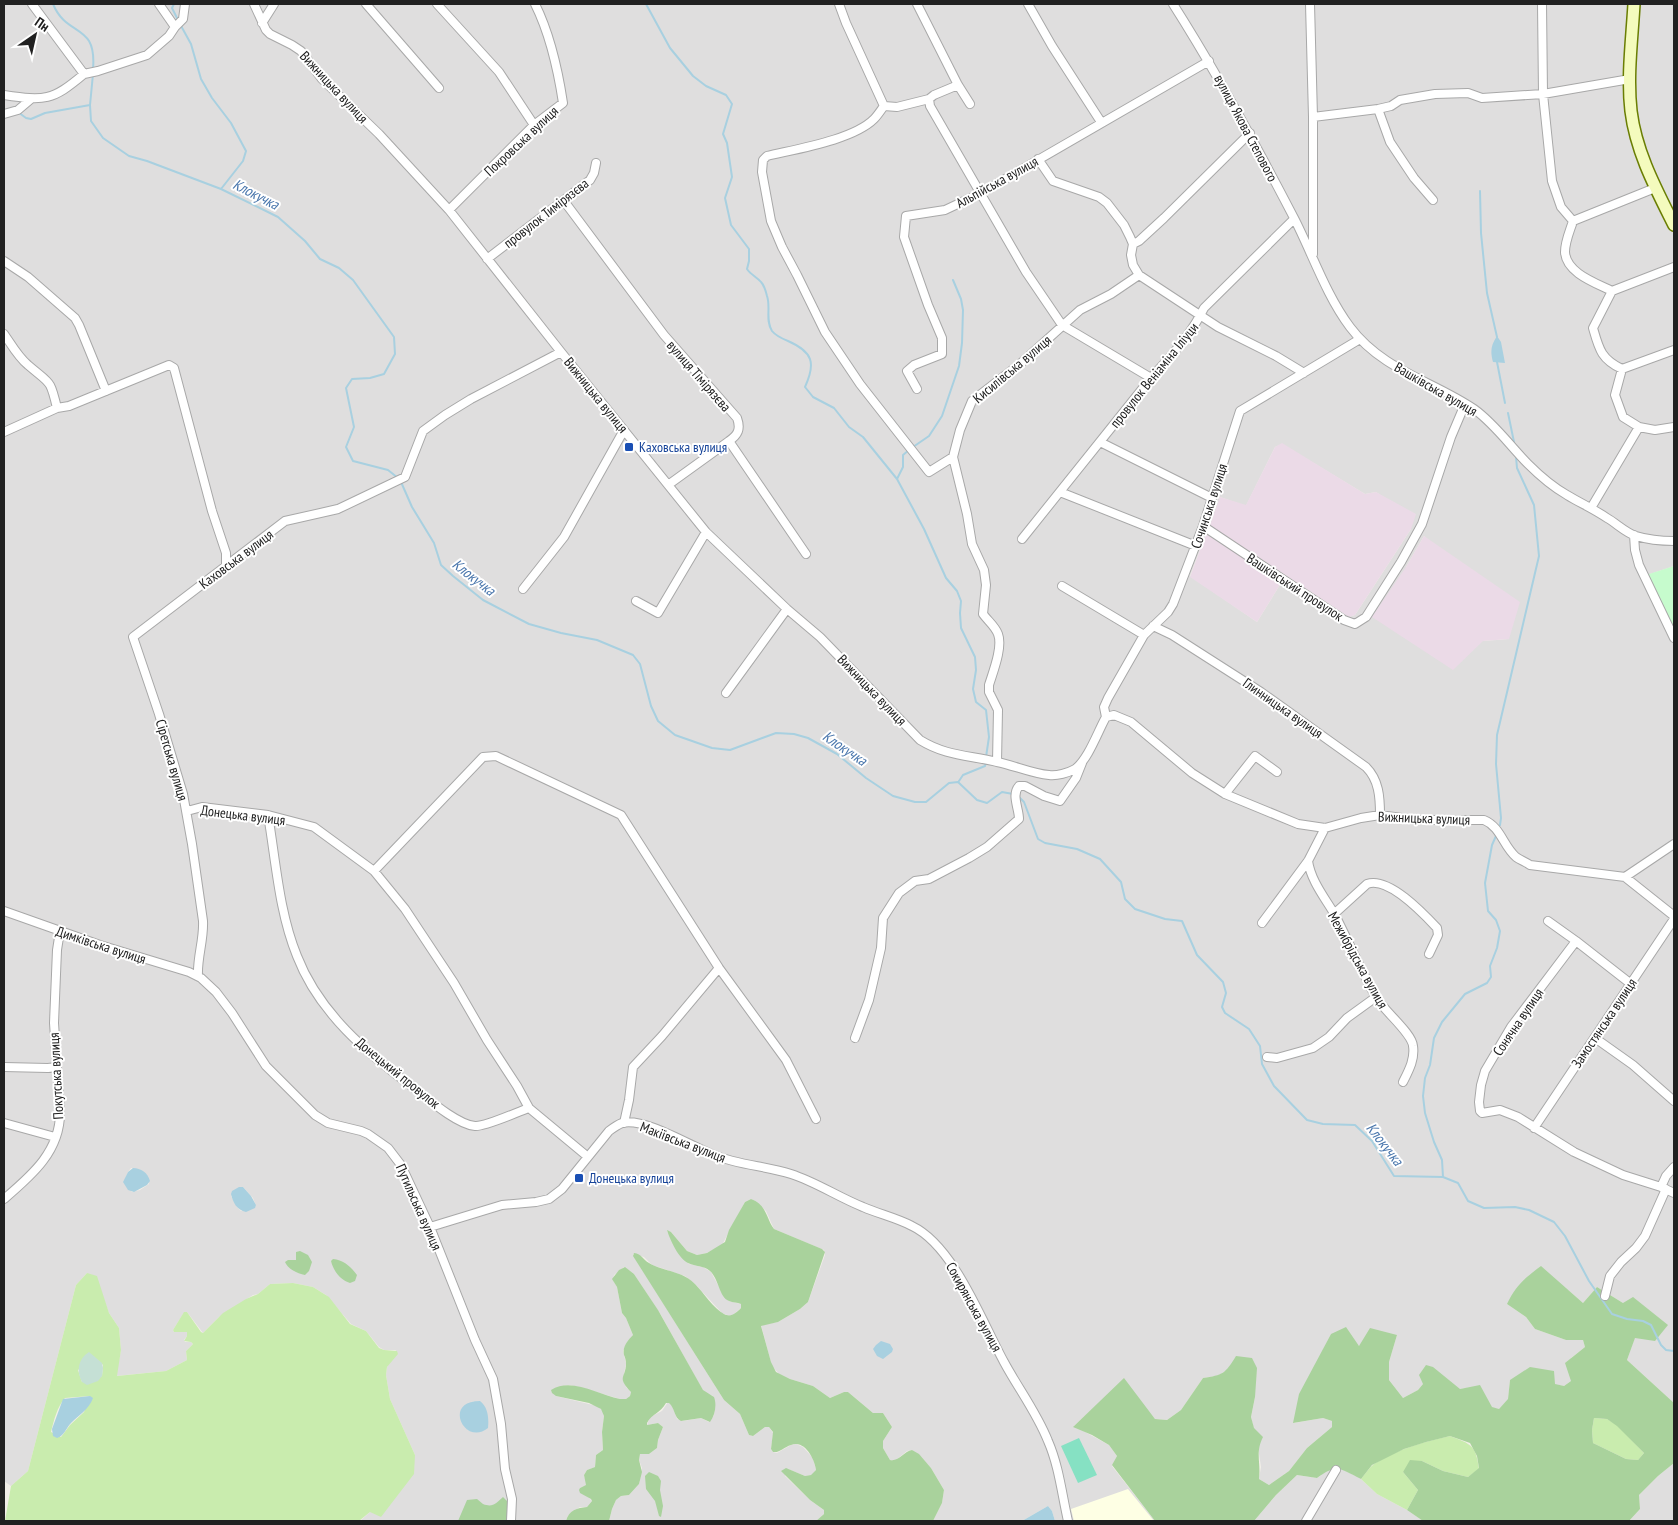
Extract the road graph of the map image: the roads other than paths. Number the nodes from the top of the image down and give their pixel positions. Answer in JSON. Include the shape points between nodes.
{"nodes":[{"id":1,"x":32,"y":4,"type":"edge"},
{"id":2,"x":159,"y":4,"type":"edge"},
{"id":3,"x":185,"y":4,"type":"edge"},
{"id":4,"x":254,"y":4,"type":"edge"},
{"id":5,"x":274,"y":4,"type":"edge"},
{"id":6,"x":366,"y":4,"type":"edge"},
{"id":7,"x":437,"y":4,"type":"edge"},
{"id":8,"x":536,"y":4,"type":"edge"},
{"id":9,"x":839,"y":4,"type":"edge"},
{"id":10,"x":917,"y":4,"type":"edge"},
{"id":11,"x":1028,"y":4,"type":"edge"},
{"id":12,"x":1173,"y":4,"type":"edge"},
{"id":13,"x":1310,"y":4,"type":"edge"},
{"id":14,"x":1542,"y":4,"type":"edge"},
{"id":15,"x":1634,"y":4,"type":"edge"},
{"id":16,"x":262,"y":23,"type":"junction"},
{"id":17,"x":178,"y":24,"type":"junction"},
{"id":18,"x":1209,"y":61,"type":"junction"},
{"id":19,"x":91,"y":73,"type":"junction"},
{"id":20,"x":1630,"y":80,"type":"junction"},
{"id":21,"x":958,"y":85,"type":"junction"},
{"id":22,"x":439,"y":88,"type":"dead end"},
{"id":23,"x":1543,"y":94,"type":"junction"},
{"id":24,"x":4,"y":95,"type":"edge"},
{"id":25,"x":31,"y":99,"type":"junction"},
{"id":26,"x":929,"y":99,"type":"junction"},
{"id":27,"x":970,"y":104,"type":"dead end"},
{"id":28,"x":884,"y":106,"type":"junction"},
{"id":29,"x":1378,"y":109,"type":"junction"},
{"id":30,"x":4,"y":114,"type":"edge"},
{"id":31,"x":1313,"y":117,"type":"junction"},
{"id":32,"x":1101,"y":122,"type":"junction"},
{"id":33,"x":534,"y":125,"type":"junction"},
{"id":34,"x":1250,"y":133,"type":"junction"},
{"id":35,"x":1038,"y":159,"type":"junction"},
{"id":36,"x":596,"y":163,"type":"dead end"},
{"id":37,"x":1655,"y":188,"type":"junction"},
{"id":38,"x":981,"y":192,"type":"junction"},
{"id":39,"x":1433,"y":200,"type":"dead end"},
{"id":40,"x":564,"y":201,"type":"junction"},
{"id":41,"x":449,"y":210,"type":"junction"},
{"id":42,"x":1294,"y":219,"type":"junction"},
{"id":43,"x":1574,"y":221,"type":"junction"},
{"id":44,"x":1674,"y":225,"type":"edge"},
{"id":45,"x":1132,"y":244,"type":"junction"},
{"id":46,"x":1313,"y":256,"type":"junction"},
{"id":47,"x":487,"y":259,"type":"junction"},
{"id":48,"x":4,"y":261,"type":"edge"},
{"id":49,"x":1674,"y":267,"type":"edge"},
{"id":50,"x":1139,"y":275,"type":"junction"},
{"id":51,"x":1612,"y":291,"type":"junction"},
{"id":52,"x":1200,"y":315,"type":"junction"},
{"id":53,"x":1062,"y":325,"type":"junction"},
{"id":54,"x":4,"y":334,"type":"edge"},
{"id":55,"x":1360,"y":339,"type":"junction"},
{"id":56,"x":1674,"y":350,"type":"edge"},
{"id":57,"x":561,"y":352,"type":"junction"},
{"id":58,"x":1622,"y":368,"type":"junction"},
{"id":59,"x":1304,"y":373,"type":"junction"},
{"id":60,"x":1150,"y":378,"type":"junction"},
{"id":61,"x":917,"y":389,"type":"dead end"},
{"id":62,"x":106,"y":391,"type":"junction"},
{"id":63,"x":1466,"y":404,"type":"junction"},
{"id":64,"x":57,"y":408,"type":"junction"},
{"id":65,"x":1639,"y":427,"type":"junction"},
{"id":66,"x":1674,"y":427,"type":"edge"},
{"id":67,"x":624,"y":430,"type":"junction"},
{"id":68,"x":4,"y":432,"type":"edge"},
{"id":69,"x":729,"y":441,"type":"junction"},
{"id":70,"x":1100,"y":442,"type":"junction"},
{"id":71,"x":953,"y":458,"type":"junction"},
{"id":72,"x":668,"y":485,"type":"junction"},
{"id":73,"x":1060,"y":492,"type":"junction"},
{"id":74,"x":1212,"y":498,"type":"junction"},
{"id":75,"x":1591,"y":508,"type":"junction"},
{"id":76,"x":1203,"y":526,"type":"junction"},
{"id":77,"x":706,"y":532,"type":"junction"},
{"id":78,"x":1634,"y":535,"type":"junction"},
{"id":79,"x":1022,"y":539,"type":"dead end"},
{"id":80,"x":1674,"y":541,"type":"edge"},
{"id":81,"x":1196,"y":546,"type":"junction"},
{"id":82,"x":806,"y":554,"type":"dead end"},
{"id":83,"x":226,"y":567,"type":"junction"},
{"id":84,"x":1062,"y":586,"type":"dead end"},
{"id":85,"x":524,"y":589,"type":"dead end"},
{"id":86,"x":636,"y":601,"type":"dead end"},
{"id":87,"x":787,"y":609,"type":"junction"},
{"id":88,"x":1153,"y":626,"type":"junction"},
{"id":89,"x":1144,"y":635,"type":"junction"},
{"id":90,"x":133,"y":637,"type":"joint"},
{"id":91,"x":1674,"y":638,"type":"edge"},
{"id":92,"x":726,"y":692,"type":"dead end"},
{"id":93,"x":1106,"y":716,"type":"junction"},
{"id":94,"x":1084,"y":760,"type":"junction"},
{"id":95,"x":995,"y":761,"type":"junction"},
{"id":96,"x":1278,"y":772,"type":"dead end"},
{"id":97,"x":1225,"y":794,"type":"junction"},
{"id":98,"x":187,"y":811,"type":"junction"},
{"id":99,"x":268,"y":815,"type":"junction"},
{"id":100,"x":1380,"y":815,"type":"junction"},
{"id":101,"x":1325,"y":828,"type":"junction"},
{"id":102,"x":1674,"y":844,"type":"edge"},
{"id":103,"x":1308,"y":861,"type":"junction"},
{"id":104,"x":374,"y":871,"type":"junction"},
{"id":105,"x":1625,"y":877,"type":"junction"},
{"id":106,"x":4,"y":911,"type":"edge"},
{"id":107,"x":1334,"y":914,"type":"junction"},
{"id":108,"x":1674,"y":917,"type":"edge"},
{"id":109,"x":1548,"y":921,"type":"dead end"},
{"id":110,"x":1262,"y":923,"type":"dead end"},
{"id":111,"x":60,"y":931,"type":"junction"},
{"id":112,"x":1576,"y":941,"type":"junction"},
{"id":113,"x":1429,"y":954,"type":"dead end"},
{"id":114,"x":719,"y":968,"type":"junction"},
{"id":115,"x":198,"y":976,"type":"junction"},
{"id":116,"x":1631,"y":984,"type":"junction"},
{"id":117,"x":1376,"y":997,"type":"junction"},
{"id":118,"x":855,"y":1038,"type":"dead end"},
{"id":119,"x":1595,"y":1038,"type":"junction"},
{"id":120,"x":1267,"y":1057,"type":"dead end"},
{"id":121,"x":56,"y":1067,"type":"junction"},
{"id":122,"x":4,"y":1068,"type":"edge"},
{"id":123,"x":1403,"y":1082,"type":"dead end"},
{"id":124,"x":1674,"y":1101,"type":"edge"},
{"id":125,"x":529,"y":1108,"type":"junction"},
{"id":126,"x":816,"y":1119,"type":"dead end"},
{"id":127,"x":4,"y":1122,"type":"edge"},
{"id":128,"x":624,"y":1123,"type":"junction"},
{"id":129,"x":1534,"y":1128,"type":"junction"},
{"id":130,"x":55,"y":1137,"type":"junction"},
{"id":131,"x":588,"y":1157,"type":"junction"},
{"id":132,"x":1674,"y":1167,"type":"edge"},
{"id":133,"x":791,"y":1174,"type":"joint"},
{"id":134,"x":1664,"y":1188,"type":"junction"},
{"id":135,"x":4,"y":1189,"type":"edge"},
{"id":136,"x":12,"y":1192,"type":"junction"},
{"id":137,"x":1674,"y":1194,"type":"edge"},
{"id":138,"x":4,"y":1200,"type":"edge"},
{"id":139,"x":430,"y":1227,"type":"junction"},
{"id":140,"x":1605,"y":1296,"type":"dead end"},
{"id":141,"x":1336,"y":1470,"type":"dead end"},
{"id":142,"x":512,"y":1521,"type":"edge"},
{"id":143,"x":1068,"y":1521,"type":"edge"},
{"id":144,"x":1306,"y":1521,"type":"edge"}],
"edges":[{"from":1,"to":19,"type":"street"},
{"from":2,"to":17,"type":"street"},
{"from":3,"to":17,"type":"street"},
{"from":4,"to":16,"type":"street","name":"Вижницька вулиця"},
{"from":5,"to":16,"type":"street"},
{"from":6,"to":22,"type":"street"},
{"from":7,"to":33,"type":"street","via":[[500,72]]},
{"from":8,"to":33,"type":"street","name":"Покровська вулиця","via":[[544,21],[563,103]]},
{"from":9,"to":28,"type":"street"},
{"from":10,"to":21,"type":"street"},
{"from":11,"to":32,"type":"street"},
{"from":12,"to":18,"type":"street","name":"вулиця Якова Степового"},
{"from":13,"to":31,"type":"street","name":"Вашківська вулиця"},
{"from":14,"to":23,"type":"street"},
{"from":15,"to":20,"type":"street"},
{"from":16,"to":41,"type":"street","name":"Вижницька вулиця","via":[[270,34],[301,51],[322,79],[379,134]]},
{"from":17,"to":19,"type":"street","via":[[147,55]]},
{"from":18,"to":32,"type":"street","name":"Альпійська вулиця"},
{"from":18,"to":34,"type":"street","name":"вулиця Якова Степового"},
{"from":19,"to":25,"type":"street","via":[[63,91]]},
{"from":20,"to":23,"type":"street"},
{"from":20,"to":37,"type":"street","via":[[1632,122]]},
{"from":21,"to":26,"type":"street"},
{"from":21,"to":27,"type":"street"},
{"from":23,"to":29,"type":"street","via":[[1482,98],[1468,93],[1435,94],[1400,100]]},
{"from":23,"to":43,"type":"street","via":[[1552,181],[1561,207]]},
{"from":24,"to":25,"type":"street"},
{"from":25,"to":30,"type":"street","via":[[16,111]]},
{"from":26,"to":28,"type":"street","via":[[897,107]]},
{"from":26,"to":38,"type":"street","via":[[930,106]]},
{"from":28,"to":71,"type":"street","via":[[873,120],[841,137],[766,156],[762,172],[771,220],[824,332],[860,384],[929,472]]},
{"from":29,"to":31,"type":"street"},
{"from":29,"to":39,"type":"street","via":[[1390,142]]},
{"from":31,"to":46,"type":"street","name":"Вашківська вулиця"},
{"from":32,"to":35,"type":"street","name":"Альпійська вулиця"},
{"from":33,"to":41,"type":"street","name":"Покровська вулиця"},
{"from":34,"to":42,"type":"street","name":"вулиця Якова Степового"},
{"from":34,"to":45,"type":"street","via":[[1164,218]]},
{"from":35,"to":38,"type":"street","name":"Альпійська вулиця"},
{"from":35,"to":45,"type":"street","via":[[1054,181],[1107,202],[1124,225]]},
{"from":36,"to":40,"type":"street","name":"провулок Тимірязєва","via":[[590,180]]},
{"from":37,"to":43,"type":"street"},
{"from":37,"to":44,"type":"street"},
{"from":38,"to":53,"type":"street","via":[[1026,272]]},
{"from":38,"to":61,"type":"street","name":"Альпійська вулиця","via":[[945,210],[906,216],[904,237],[942,338],[942,354],[907,371]]},
{"from":40,"to":47,"type":"street","name":"провулок Тимірязєва"},
{"from":40,"to":69,"type":"street","name":"вулиця Тімірязєва","via":[[664,335],[736,418],[739,430]]},
{"from":41,"to":47,"type":"street","name":"Вижницька вулиця"},
{"from":42,"to":46,"type":"street","name":"вулиця Якова Степового"},
{"from":42,"to":52,"type":"street","name":"провулок Веніаміна Іліуци"},
{"from":43,"to":51,"type":"street","via":[[1565,251],[1568,262],[1577,272]]},
{"from":45,"to":50,"type":"street","via":[[1133,265]]},
{"from":46,"to":55,"type":"street","name":"Вашківська вулиця","via":[[1337,308]]},
{"from":47,"to":57,"type":"street","name":"Вижницька вулиця"},
{"from":48,"to":62,"type":"street","via":[[28,277],[75,318]]},
{"from":49,"to":51,"type":"street"},
{"from":50,"to":52,"type":"street"},
{"from":50,"to":53,"type":"street","name":"Кисилівська вулиця","via":[[1080,310]]},
{"from":51,"to":58,"type":"street","via":[[1593,328],[1599,350],[1609,362]]},
{"from":52,"to":59,"type":"street"},
{"from":52,"to":60,"type":"street","name":"провулок Веніаміна Іліуци","via":[[1170,357]]},
{"from":53,"to":60,"type":"street"},
{"from":53,"to":71,"type":"street","name":"Кисилівська вулиця","via":[[1020,364],[972,400]]},
{"from":54,"to":64,"type":"street","via":[[26,363],[47,380]]},
{"from":55,"to":59,"type":"street","name":"Сочинська вулиця"},
{"from":55,"to":63,"type":"street","name":"Вашківська вулиця","via":[[1402,371]]},
{"from":56,"to":58,"type":"street"},
{"from":57,"to":67,"type":"street","name":"Вижницька вулиця"},
{"from":57,"to":83,"type":"street","name":"Каховська вулиця","via":[[464,403],[423,431],[406,477],[338,509],[285,521]]},
{"from":58,"to":65,"type":"street","via":[[1615,395],[1623,417]]},
{"from":59,"to":74,"type":"street","name":"Сочинська вулиця","via":[[1240,411]]},
{"from":60,"to":70,"type":"street","name":"провулок Веніаміна Іліуци"},
{"from":62,"to":64,"type":"street"},
{"from":62,"to":83,"type":"street","via":[[168,365],[174,368],[226,553]]},
{"from":63,"to":75,"type":"street","name":"Вашківська вулиця","via":[[1489,421],[1545,480]]},
{"from":63,"to":76,"type":"street","name":"Вашківський провулок","via":[[1451,437],[1422,524],[1366,617],[1355,624],[1344,620]]},
{"from":64,"to":68,"type":"street"},
{"from":65,"to":66,"type":"street","via":[[1655,430]]},
{"from":65,"to":75,"type":"street"},
{"from":67,"to":72,"type":"street","name":"Вижницька вулиця"},
{"from":67,"to":85,"type":"street","via":[[564,537]]},
{"from":69,"to":72,"type":"street"},
{"from":69,"to":82,"type":"street"},
{"from":70,"to":73,"type":"street","name":"провулок Веніаміна Іліуци"},
{"from":70,"to":74,"type":"street"},
{"from":71,"to":95,"type":"street","name":"Кисилівська вулиця","via":[[972,544],[984,570],[983,614],[998,634],[999,645],[989,685],[998,710]]},
{"from":72,"to":77,"type":"street","name":"Вижницька вулиця"},
{"from":73,"to":79,"type":"street","name":"провулок Веніаміна Іліуци"},
{"from":73,"to":81,"type":"street"},
{"from":74,"to":76,"type":"street","name":"Сочинська вулиця"},
{"from":75,"to":78,"type":"street","name":"Вашківська вулиця"},
{"from":76,"to":81,"type":"street","name":"Сочинська вулиця"},
{"from":77,"to":86,"type":"street","via":[[658,613]]},
{"from":77,"to":87,"type":"street","name":"Вижницька вулиця"},
{"from":78,"to":80,"type":"street","name":"Вашківська вулиця","via":[[1655,541]]},
{"from":78,"to":91,"type":"street","via":[[1639,565]]},
{"from":81,"to":88,"type":"street","name":"Сочинська вулиця","via":[[1173,604]]},
{"from":83,"to":90,"type":"street","name":"Каховська вулиця"},
{"from":84,"to":89,"type":"street"},
{"from":87,"to":92,"type":"street"},
{"from":87,"to":95,"type":"street","name":"Вижницька вулиця","via":[[820,637],[920,740],[934,749]]},
{"from":88,"to":89,"type":"street","name":"Сочинська вулиця"},
{"from":88,"to":100,"type":"street","name":"Глинницька вулиця","via":[[1253,687],[1366,767],[1377,783]]},
{"from":89,"to":93,"type":"street","name":"Сочинська вулиця","via":[[1108,698],[1104,707]]},
{"from":90,"to":98,"type":"street","name":"Сіретська вулиця"},
{"from":93,"to":94,"type":"street","name":"Вижницька вулиця"},
{"from":93,"to":97,"type":"street","name":"Вижницька вулиця","via":[[1114,715],[1132,722],[1192,773]]},
{"from":94,"to":95,"type":"street","name":"Вижницька вулиця","via":[[1067,773],[1049,776]]},
{"from":94,"to":118,"type":"street","via":[[1060,801],[1019,786],[1015,794],[1019,819],[1014,824],[969,858],[929,879],[915,881],[899,893],[883,918],[881,948],[869,1000]]},
{"from":96,"to":97,"type":"street","via":[[1255,756]]},
{"from":97,"to":101,"type":"street","name":"Вижницька вулиця","via":[[1298,824]]},
{"from":98,"to":99,"type":"street","name":"Донецька вулиця","via":[[202,807]]},
{"from":98,"to":115,"type":"street","name":"Сіретська вулиця","via":[[203,921]]},
{"from":99,"to":104,"type":"street","name":"Донецька вулиця","via":[[314,827]]},
{"from":99,"to":125,"type":"street","name":"Донецький провулок","via":[[282,903],[293,947],[307,978],[336,1019],[378,1061],[464,1122],[477,1126]]},
{"from":100,"to":101,"type":"street","name":"Вижницька вулиця"},
{"from":100,"to":105,"type":"street","name":"Вижницька вулиця","via":[[1416,820],[1484,820],[1497,829],[1516,858],[1530,865]]},
{"from":101,"to":103,"type":"street"},
{"from":102,"to":105,"type":"street"},
{"from":103,"to":107,"type":"street","name":"Межибрідська вулиця"},
{"from":103,"to":110,"type":"street"},
{"from":104,"to":114,"type":"street","via":[[483,757],[496,756],[621,815]]},
{"from":104,"to":125,"type":"street","name":"Донецька вулиця","via":[[406,909],[444,966]]},
{"from":105,"to":108,"type":"street"},
{"from":106,"to":111,"type":"street","name":"Димківська вулиця"},
{"from":107,"to":113,"type":"street","via":[[1367,884],[1380,883],[1399,893],[1437,928],[1438,935]]},
{"from":107,"to":117,"type":"street","name":"Межибрідська вулиця"},
{"from":108,"to":116,"type":"street","name":"Замостянська вулиця"},
{"from":109,"to":112,"type":"street"},
{"from":111,"to":115,"type":"street","name":"Димківська вулиця"},
{"from":111,"to":121,"type":"street","name":"Покутська вулиця","via":[[54,1015]]},
{"from":112,"to":116,"type":"street"},
{"from":112,"to":129,"type":"street","name":"Сонячна вулиця","via":[[1511,1027],[1485,1071],[1480,1111],[1500,1110]]},
{"from":114,"to":126,"type":"street","via":[[786,1060]]},
{"from":114,"to":128,"type":"street","via":[[633,1068]]},
{"from":115,"to":139,"type":"street","name":"Путильська вулиця","via":[[226,1003],[266,1066],[315,1115],[328,1123],[364,1132],[394,1155],[406,1173]]},
{"from":116,"to":119,"type":"street","name":"Замостянська вулиця"},
{"from":117,"to":120,"type":"street","via":[[1313,1048],[1277,1058]]},
{"from":117,"to":123,"type":"street","name":"Межибрідська вулиця","via":[[1413,1044],[1413,1062]]},
{"from":119,"to":124,"type":"street","via":[[1633,1065]]},
{"from":119,"to":129,"type":"street","name":"Замостянська вулиця"},
{"from":121,"to":122,"type":"street"},
{"from":121,"to":130,"type":"street","name":"Покутська вулиця","via":[[60,1115]]},
{"from":125,"to":131,"type":"street","name":"Донецька вулиця"},
{"from":127,"to":130,"type":"street"},
{"from":128,"to":131,"type":"street","name":"Макіївська вулиця","via":[[609,1131]]},
{"from":128,"to":133,"type":"street","name":"Макіївська вулиця","via":[[659,1130],[723,1159]]},
{"from":129,"to":134,"type":"street","via":[[1574,1152],[1623,1175]]},
{"from":130,"to":136,"type":"street","name":"Покутська вулиця","via":[[40,1166]]},
{"from":131,"to":139,"type":"street","name":"Макіївська вулиця","via":[[549,1199],[502,1205]]},
{"from":132,"to":134,"type":"street","via":[[1666,1176]]},
{"from":133,"to":143,"type":"street","name":"Сокирянська вулиця","via":[[862,1207],[914,1226],[948,1258],[1048,1440]]},
{"from":134,"to":137,"type":"street"},
{"from":134,"to":140,"type":"street","via":[[1645,1236],[1610,1276]]},
{"from":135,"to":136,"type":"street"},
{"from":136,"to":138,"type":"street","name":"Покутська вулиця"},
{"from":139,"to":142,"type":"street","name":"Путильська вулиця","via":[[495,1384]]},
{"from":141,"to":144,"type":"street"}]}
